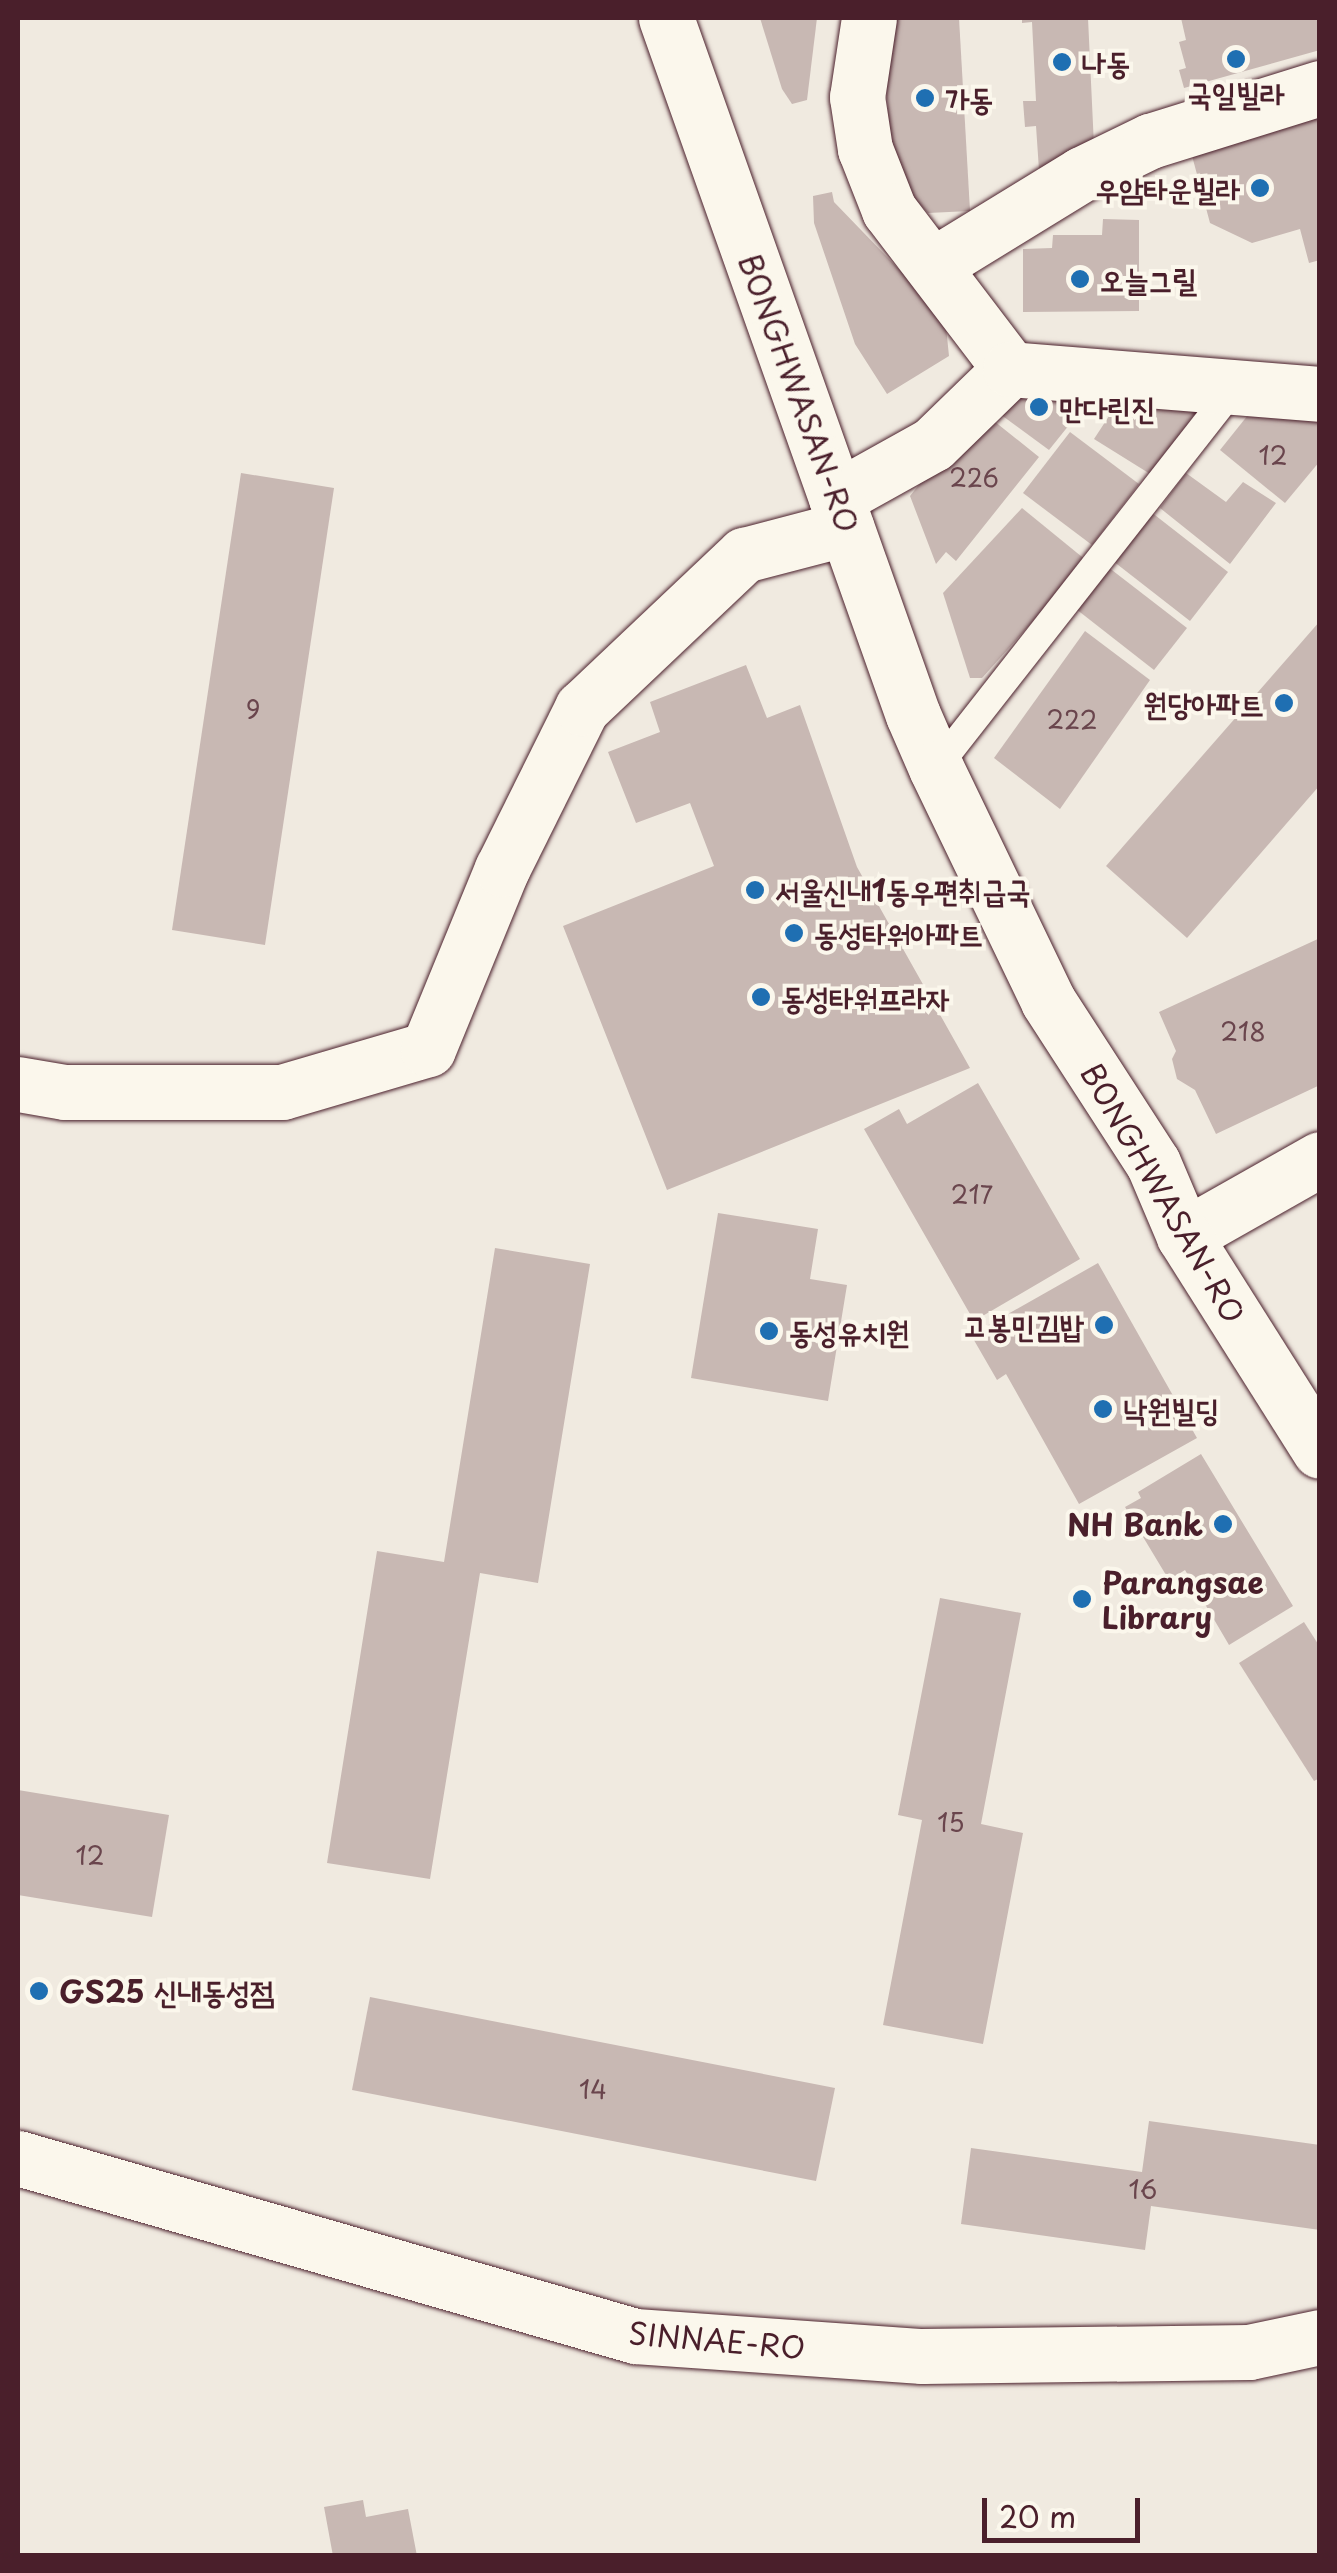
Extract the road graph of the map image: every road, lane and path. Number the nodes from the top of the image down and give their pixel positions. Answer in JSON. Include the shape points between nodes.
{"nodes":[{"id":1,"x":666,"y":18,"type":"edge"},
{"id":2,"x":868,"y":18,"type":"edge"},
{"id":3,"x":1320,"y":88,"type":"edge"},
{"id":4,"x":935,"y":264,"type":"junction"},
{"id":5,"x":1010,"y":369,"type":"junction"},
{"id":6,"x":1235,"y":387,"type":"junction"},
{"id":7,"x":1320,"y":394,"type":"edge"},
{"id":8,"x":842,"y":513,"type":"junction"},
{"id":9,"x":936,"y":768,"type":"junction"},
{"id":10,"x":18,"y":1084,"type":"edge"},
{"id":11,"x":1320,"y":1159,"type":"edge"},
{"id":12,"x":1184,"y":1236,"type":"junction"},
{"id":13,"x":1320,"y":1451,"type":"edge"},
{"id":14,"x":18,"y":2158,"type":"edge"},
{"id":15,"x":1320,"y":2337,"type":"edge"}],
"edges":[{"from":1,"to":8,"type":"main road","name":"BONGHWASAN-RO"},
{"from":2,"to":4,"type":"main road","via":[[857,96],[865,149],[890,210]]},
{"from":3,"to":4,"type":"main road","via":[[1150,141],[1082,174]]},
{"from":4,"to":5,"type":"main road"},
{"from":5,"to":6,"type":"main road"},
{"from":5,"to":8,"type":"main road","via":[[933,444]]},
{"from":6,"to":7,"type":"main road"},
{"from":6,"to":9,"type":"lane"},
{"from":8,"to":9,"type":"main road","name":"BONGHWASAN-RO"},
{"from":8,"to":10,"type":"main road","via":[[744,556],[582,708],[502,870],[428,1049],[282,1092],[65,1092]]},
{"from":9,"to":12,"type":"main road","name":"BONGHWASAN-RO","via":[[1048,1001],[1152,1164]]},
{"from":11,"to":12,"type":"main road"},
{"from":12,"to":13,"type":"main road","name":"BONGHWASAN-RO"},
{"from":14,"to":15,"type":"main road","name":"SINNAE-RO","via":[[635,2336],[922,2356],[1250,2352]]}]}
